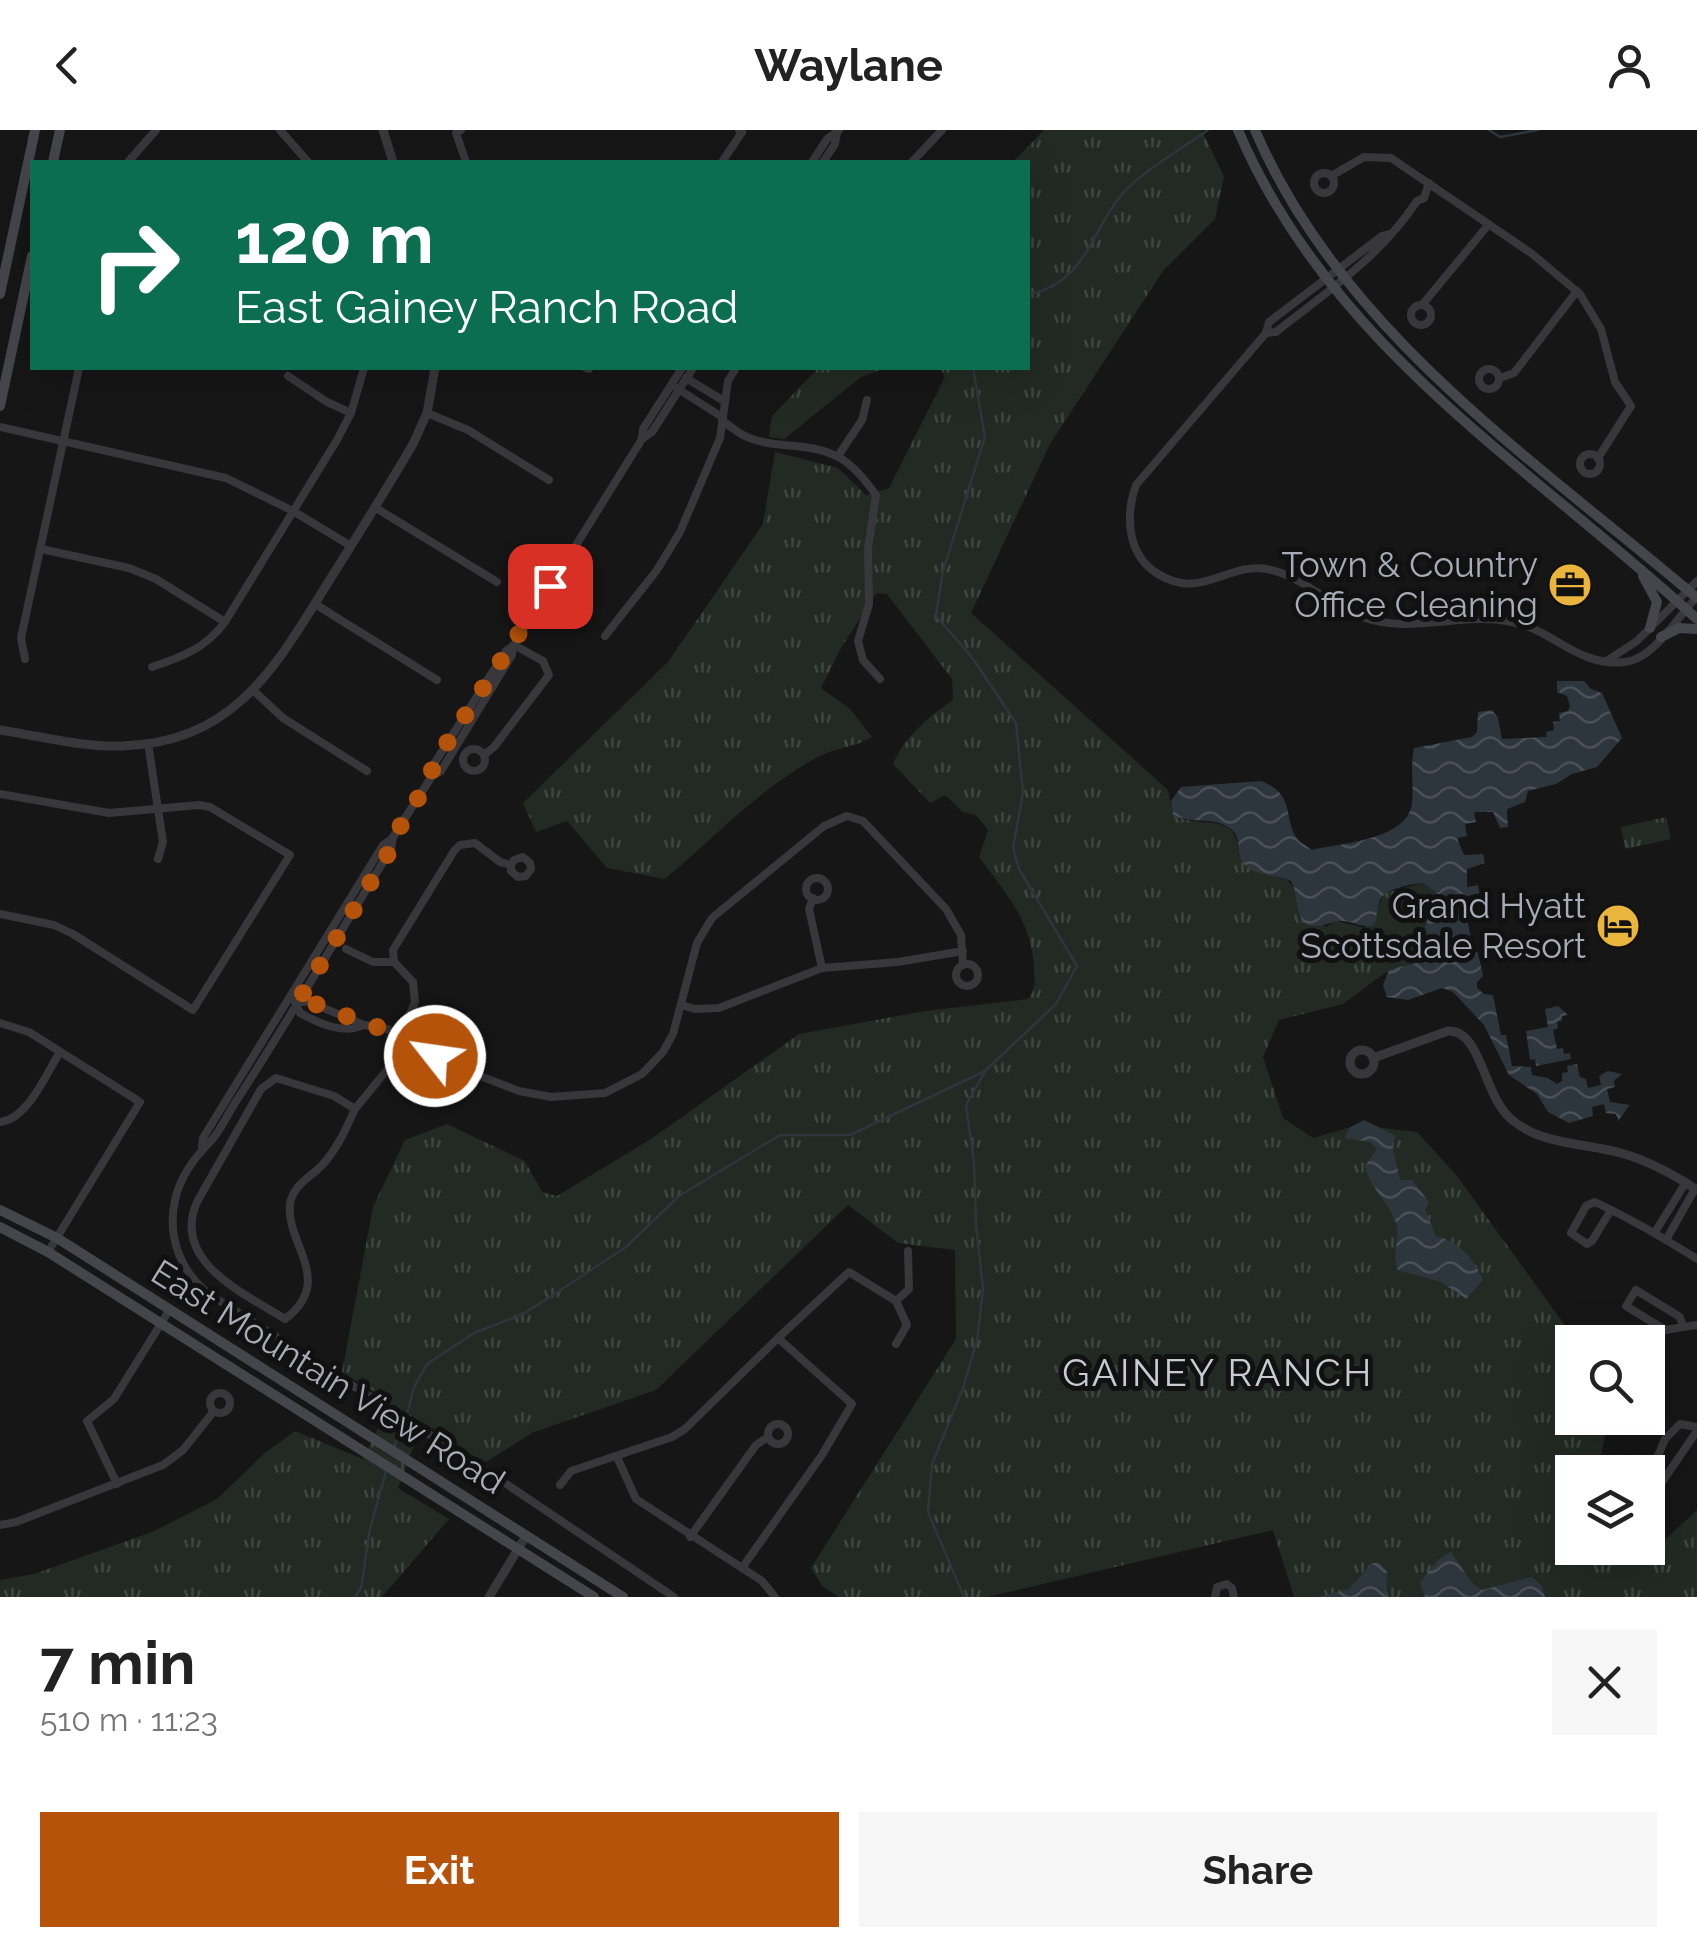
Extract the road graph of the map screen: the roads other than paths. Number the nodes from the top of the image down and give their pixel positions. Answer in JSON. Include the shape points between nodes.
{"nodes":[{"id":1,"x":35,"y":130,"type":"edge"},
{"id":2,"x":60,"y":130,"type":"edge"},
{"id":3,"x":156,"y":130,"type":"edge"},
{"id":4,"x":280,"y":130,"type":"edge"},
{"id":5,"x":383,"y":130,"type":"edge"},
{"id":6,"x":942,"y":130,"type":"edge"},
{"id":7,"x":1238,"y":130,"type":"edge"},
{"id":8,"x":740,"y":131,"type":"edge"},
{"id":9,"x":838,"y":131,"type":"edge"},
{"id":10,"x":458,"y":132,"type":"edge"},
{"id":11,"x":1256,"y":133,"type":"edge"},
{"id":12,"x":52,"y":160,"type":"edge"},
{"id":13,"x":130,"y":160,"type":"edge"},
{"id":14,"x":306,"y":160,"type":"edge"},
{"id":15,"x":392,"y":160,"type":"edge"},
{"id":16,"x":465,"y":160,"type":"edge"},
{"id":17,"x":723,"y":160,"type":"edge"},
{"id":18,"x":813,"y":160,"type":"edge"},
{"id":19,"x":823,"y":160,"type":"edge"},
{"id":20,"x":914,"y":160,"type":"edge"},
{"id":21,"x":1330,"y":176,"type":"dead end"},
{"id":22,"x":1430,"y":184,"type":"junction"},
{"id":23,"x":1489,"y":224,"type":"junction"},
{"id":24,"x":30,"y":265,"type":"edge"},
{"id":25,"x":1342,"y":275,"type":"junction"},
{"id":26,"x":1329,"y":284,"type":"junction"},
{"id":27,"x":1577,"y":291,"type":"junction"},
{"id":28,"x":0,"y":294,"type":"edge"},
{"id":29,"x":1422,"y":304,"type":"dead end"},
{"id":30,"x":79,"y":370,"type":"edge"},
{"id":31,"x":363,"y":370,"type":"edge"},
{"id":32,"x":435,"y":370,"type":"edge"},
{"id":33,"x":735,"y":370,"type":"edge"},
{"id":34,"x":682,"y":373,"type":"edge"},
{"id":35,"x":288,"y":376,"type":"dead end"},
{"id":36,"x":1500,"y":378,"type":"dead end"},
{"id":37,"x":676,"y":387,"type":"junction"},
{"id":38,"x":868,"y":400,"type":"dead end"},
{"id":39,"x":724,"y":401,"type":"junction"},
{"id":40,"x":0,"y":406,"type":"edge"},
{"id":41,"x":352,"y":413,"type":"junction"},
{"id":42,"x":427,"y":413,"type":"junction"},
{"id":43,"x":723,"y":419,"type":"junction"},
{"id":44,"x":0,"y":426,"type":"edge"},
{"id":45,"x":63,"y":441,"type":"junction"},
{"id":46,"x":838,"y":456,"type":"junction"},
{"id":47,"x":1598,"y":458,"type":"dead end"},
{"id":48,"x":549,"y":480,"type":"dead end"},
{"id":49,"x":376,"y":508,"type":"junction"},
{"id":50,"x":293,"y":510,"type":"junction"},
{"id":51,"x":351,"y":546,"type":"junction"},
{"id":52,"x":40,"y":549,"type":"junction"},
{"id":53,"x":1637,"y":567,"type":"junction"},
{"id":54,"x":1697,"y":581,"type":"edge"},
{"id":55,"x":497,"y":582,"type":"dead end"},
{"id":56,"x":1695,"y":596,"type":"edge"},
{"id":57,"x":315,"y":604,"type":"junction"},
{"id":58,"x":1681,"y":604,"type":"junction"},
{"id":59,"x":1697,"y":619,"type":"edge"},
{"id":60,"x":226,"y":622,"type":"junction"},
{"id":61,"x":1650,"y":628,"type":"junction"},
{"id":62,"x":1697,"y":629,"type":"edge"},
{"id":63,"x":605,"y":636,"type":"dead end"},
{"id":64,"x":1661,"y":637,"type":"junction"},
{"id":65,"x":514,"y":645,"type":"junction"},
{"id":66,"x":25,"y":658,"type":"dead end"},
{"id":67,"x":1608,"y":660,"type":"junction"},
{"id":68,"x":152,"y":667,"type":"dead end"},
{"id":69,"x":880,"y":679,"type":"dead end"},
{"id":70,"x":437,"y":680,"type":"dead end"},
{"id":71,"x":254,"y":692,"type":"junction"},
{"id":72,"x":0,"y":730,"type":"edge"},
{"id":73,"x":148,"y":743,"type":"junction"},
{"id":74,"x":484,"y":755,"type":"dead end"},
{"id":75,"x":368,"y":771,"type":"dead end"},
{"id":76,"x":0,"y":794,"type":"edge"},
{"id":77,"x":158,"y":809,"type":"junction"},
{"id":78,"x":158,"y":858,"type":"dead end"},
{"id":79,"x":511,"y":865,"type":"dead end"},
{"id":80,"x":813,"y":898,"type":"dead end"},
{"id":81,"x":0,"y":914,"type":"edge"},
{"id":82,"x":346,"y":949,"type":"dead end"},
{"id":83,"x":963,"y":951,"type":"junction"},
{"id":84,"x":394,"y":962,"type":"junction"},
{"id":85,"x":964,"y":965,"type":"dead end"},
{"id":86,"x":822,"y":968,"type":"junction"},
{"id":87,"x":294,"y":1001,"type":"junction"},
{"id":88,"x":682,"y":1005,"type":"junction"},
{"id":89,"x":0,"y":1022,"type":"edge"},
{"id":90,"x":364,"y":1025,"type":"junction"},
{"id":91,"x":402,"y":1035,"type":"junction"},
{"id":92,"x":60,"y":1052,"type":"junction"},
{"id":93,"x":1374,"y":1058,"type":"dead end"},
{"id":94,"x":356,"y":1109,"type":"junction"},
{"id":95,"x":5,"y":1122,"type":"edge"},
{"id":96,"x":1686,"y":1182,"type":"junction"},
{"id":97,"x":1696,"y":1190,"type":"edge"},
{"id":98,"x":0,"y":1210,"type":"edge"},
{"id":99,"x":1611,"y":1210,"type":"junction"},
{"id":100,"x":0,"y":1227,"type":"edge"},
{"id":101,"x":1655,"y":1232,"type":"junction"},
{"id":102,"x":57,"y":1238,"type":"junction"},
{"id":103,"x":1666,"y":1240,"type":"junction"},
{"id":104,"x":48,"y":1252,"type":"junction"},
{"id":105,"x":908,"y":1252,"type":"dead end"},
{"id":106,"x":1697,"y":1258,"type":"edge"},
{"id":107,"x":896,"y":1300,"type":"junction"},
{"id":108,"x":170,"y":1310,"type":"junction"},
{"id":109,"x":162,"y":1324,"type":"junction"},
{"id":110,"x":1697,"y":1325,"type":"edge"},
{"id":111,"x":1684,"y":1326,"type":"junction"},
{"id":112,"x":778,"y":1338,"type":"junction"},
{"id":113,"x":896,"y":1344,"type":"dead end"},
{"id":114,"x":214,"y":1411,"type":"dead end"},
{"id":115,"x":1697,"y":1429,"type":"edge"},
{"id":116,"x":768,"y":1437,"type":"dead end"},
{"id":117,"x":1658,"y":1455,"type":"edge"},
{"id":118,"x":616,"y":1457,"type":"junction"},
{"id":119,"x":1665,"y":1477,"type":"edge"},
{"id":120,"x":117,"y":1484,"type":"junction"},
{"id":121,"x":560,"y":1485,"type":"dead end"},
{"id":122,"x":0,"y":1525,"type":"edge"},
{"id":123,"x":526,"y":1536,"type":"junction"},
{"id":124,"x":690,"y":1537,"type":"junction"},
{"id":125,"x":518,"y":1549,"type":"junction"},
{"id":126,"x":742,"y":1568,"type":"junction"},
{"id":127,"x":489,"y":1597,"type":"edge"},
{"id":128,"x":594,"y":1597,"type":"edge"},
{"id":129,"x":624,"y":1597,"type":"edge"},
{"id":130,"x":674,"y":1597,"type":"edge"},
{"id":131,"x":775,"y":1597,"type":"edge"},
{"id":132,"x":1215,"y":1597,"type":"edge"},
{"id":133,"x":1234,"y":1597,"type":"edge"}],
"edges":[{"from":1,"to":28,"type":"main road"},
{"from":2,"to":12,"type":"main road"},
{"from":3,"to":13,"type":"street"},
{"from":4,"to":14,"type":"street"},
{"from":5,"to":15,"type":"street"},
{"from":6,"to":20,"type":"street"},
{"from":7,"to":26,"type":"main road","via":[[1283,217]]},
{"from":8,"to":17,"type":"street"},
{"from":9,"to":18,"type":"street"},
{"from":9,"to":19,"type":"street"},
{"from":10,"to":16,"type":"street"},
{"from":11,"to":25,"type":"main road","via":[[1288,197]]},
{"from":21,"to":22,"type":"street","via":[[1378,156]]},
{"from":22,"to":23,"type":"street"},
{"from":22,"to":25,"type":"street","via":[[1370,260]]},
{"from":23,"to":27,"type":"street"},
{"from":23,"to":29,"type":"street"},
{"from":24,"to":40,"type":"main road"},
{"from":25,"to":26,"type":"street"},
{"from":25,"to":56,"type":"main road","via":[[1390,334],[1446,386]]},
{"from":26,"to":53,"type":"main road","via":[[1418,381]]},
{"from":26,"to":67,"type":"street","via":[[1268,322],[1266,333],[1136,486],[1128,516],[1136,548],[1151,568],[1174,581],[1192,585],[1248,568],[1270,570],[1361,617],[1404,626],[1509,621],[1582,656]]},
{"from":27,"to":36,"type":"street","via":[[1514,372]]},
{"from":27,"to":47,"type":"street","via":[[1601,329],[1630,406]]},
{"from":30,"to":45,"type":"street"},
{"from":31,"to":41,"type":"street"},
{"from":32,"to":42,"type":"street"},
{"from":33,"to":39,"type":"street"},
{"from":34,"to":37,"type":"street"},
{"from":34,"to":39,"type":"street"},
{"from":35,"to":41,"type":"street"},
{"from":37,"to":43,"type":"street"},
{"from":37,"to":65,"type":"street"},
{"from":38,"to":46,"type":"street"},
{"from":39,"to":43,"type":"street"},
{"from":41,"to":50,"type":"street"},
{"from":42,"to":48,"type":"street"},
{"from":42,"to":49,"type":"street"},
{"from":43,"to":46,"type":"street","via":[[745,437]]},
{"from":43,"to":63,"type":"street","via":[[670,551]]},
{"from":44,"to":45,"type":"street"},
{"from":45,"to":50,"type":"street","via":[[214,475]]},
{"from":45,"to":52,"type":"street"},
{"from":46,"to":69,"type":"street","via":[[876,494],[869,604],[858,642]]},
{"from":49,"to":51,"type":"street"},
{"from":49,"to":55,"type":"street"},
{"from":50,"to":51,"type":"street"},
{"from":50,"to":60,"type":"street"},
{"from":51,"to":57,"type":"street"},
{"from":52,"to":60,"type":"street","via":[[129,568]]},
{"from":52,"to":66,"type":"street","via":[[21,638]]},
{"from":53,"to":58,"type":"main road"},
{"from":53,"to":61,"type":"main road","via":[[1657,602]]},
{"from":54,"to":56,"type":"street"},
{"from":56,"to":58,"type":"street"},
{"from":57,"to":70,"type":"street"},
{"from":57,"to":71,"type":"street"},
{"from":58,"to":59,"type":"main road"},
{"from":58,"to":61,"type":"street"},
{"from":58,"to":64,"type":"street"},
{"from":60,"to":68,"type":"street","via":[[188,655]]},
{"from":61,"to":67,"type":"street"},
{"from":62,"to":64,"type":"main road"},
{"from":64,"to":67,"type":"street","via":[[1638,658]]},
{"from":65,"to":74,"type":"street","via":[[544,661],[548,675]]},
{"from":65,"to":87,"type":"street","via":[[440,771],[383,844]]},
{"from":71,"to":73,"type":"street","via":[[205,726]]},
{"from":71,"to":75,"type":"street","via":[[282,718]]},
{"from":72,"to":73,"type":"street","via":[[91,744]]},
{"from":73,"to":77,"type":"street"},
{"from":76,"to":77,"type":"street","via":[[108,812]]},
{"from":77,"to":78,"type":"street"},
{"from":77,"to":81,"type":"street","via":[[210,807],[290,855],[193,1010],[74,934]]},
{"from":79,"to":84,"type":"street","via":[[474,843],[460,845],[393,950]]},
{"from":80,"to":86,"type":"street","via":[[809,909]]},
{"from":82,"to":84,"type":"street","via":[[373,962]]},
{"from":83,"to":85,"type":"street"},
{"from":83,"to":86,"type":"street"},
{"from":83,"to":88,"type":"street","via":[[946,910],[863,822],[847,816],[824,826],[712,918],[698,943]]},
{"from":84,"to":91,"type":"street","via":[[413,982],[415,1002]]},
{"from":86,"to":88,"type":"street","via":[[719,1008]]},
{"from":87,"to":90,"type":"street","via":[[307,1000]]},
{"from":87,"to":90,"type":"street","via":[[300,1013],[328,1025]]},
{"from":87,"to":130,"type":"street","via":[[203,1138],[180,1185],[172,1228],[185,1268],[210,1294]]},
{"from":88,"to":91,"type":"street","via":[[663,1052],[642,1074],[605,1093],[572,1098],[519,1091],[446,1063]]},
{"from":89,"to":92,"type":"street"},
{"from":90,"to":91,"type":"street"},
{"from":91,"to":94,"type":"street","via":[[387,1070]]},
{"from":92,"to":95,"type":"street","via":[[20,1114]]},
{"from":92,"to":102,"type":"street","via":[[140,1102]]},
{"from":93,"to":96,"type":"street","via":[[1458,1030],[1471,1041],[1510,1119],[1528,1130],[1639,1159]]},
{"from":94,"to":94,"type":"street","via":[[334,1096],[270,1080],[193,1210],[192,1234],[204,1262],[284,1320],[297,1307],[308,1277],[291,1219],[292,1195],[334,1150]]},
{"from":96,"to":97,"type":"street"},
{"from":96,"to":101,"type":"street"},
{"from":97,"to":103,"type":"street"},
{"from":98,"to":102,"type":"main road","name":"East Mountain View Road"},
{"from":99,"to":99,"type":"street","via":[[1592,1241],[1573,1237],[1586,1206],[1595,1202]]},
{"from":99,"to":101,"type":"street"},
{"from":100,"to":104,"type":"main road","name":"East Mountain View Road"},
{"from":101,"to":103,"type":"street"},
{"from":102,"to":104,"type":"street"},
{"from":102,"to":108,"type":"main road","name":"East Mountain View Road"},
{"from":103,"to":106,"type":"street"},
{"from":104,"to":109,"type":"main road","name":"East Mountain View Road"},
{"from":105,"to":107,"type":"street","via":[[909,1289]]},
{"from":107,"to":112,"type":"street","via":[[849,1272]]},
{"from":107,"to":113,"type":"street","via":[[907,1326]]},
{"from":108,"to":109,"type":"street"},
{"from":108,"to":123,"type":"main road","name":"East Mountain View Road"},
{"from":109,"to":120,"type":"street","via":[[114,1399],[87,1421]]},
{"from":109,"to":125,"type":"main road","name":"East Mountain View Road"},
{"from":110,"to":111,"type":"street"},
{"from":111,"to":111,"type":"street","via":[[1636,1290],[1626,1306],[1665,1330]]},
{"from":112,"to":118,"type":"street","via":[[685,1429]]},
{"from":112,"to":126,"type":"street","via":[[852,1404]]},
{"from":114,"to":120,"type":"street","via":[[182,1450]]},
{"from":115,"to":117,"type":"street","via":[[1680,1424]]},
{"from":115,"to":119,"type":"street"},
{"from":116,"to":124,"type":"street"},
{"from":118,"to":121,"type":"street","via":[[571,1471]]},
{"from":118,"to":124,"type":"street","via":[[636,1500]]},
{"from":120,"to":122,"type":"street"},
{"from":123,"to":125,"type":"street"},
{"from":123,"to":129,"type":"main road","name":"East Mountain View Road"},
{"from":124,"to":126,"type":"street"},
{"from":125,"to":127,"type":"street"},
{"from":125,"to":128,"type":"main road","name":"East Mountain View Road"},
{"from":126,"to":131,"type":"street"},
{"from":132,"to":133,"type":"street","via":[[1226,1584]]}]}
